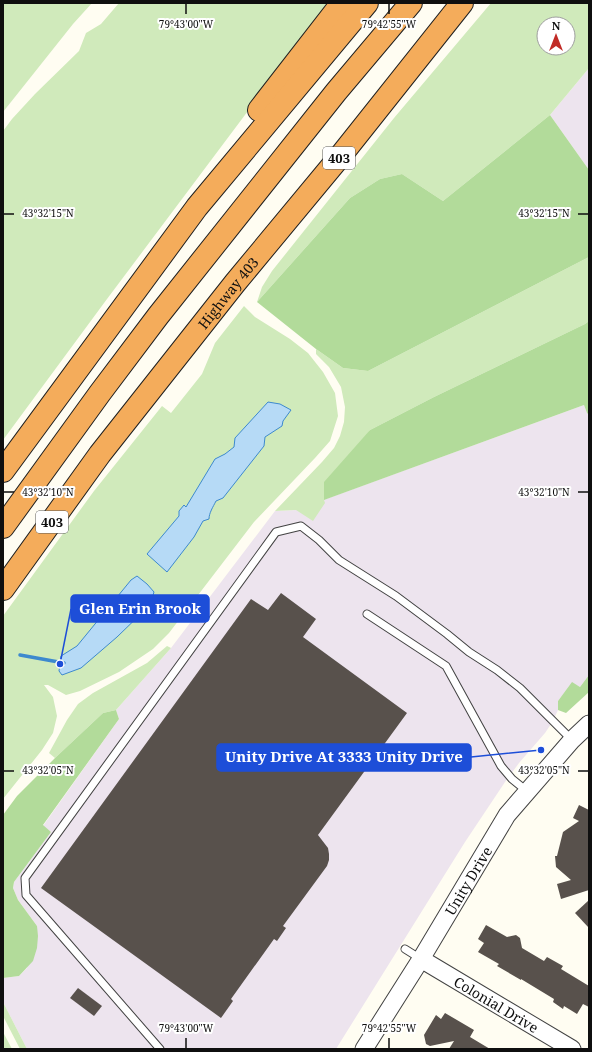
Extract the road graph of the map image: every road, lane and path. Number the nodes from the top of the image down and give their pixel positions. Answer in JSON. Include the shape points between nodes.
{"nodes":[{"id":1,"x":342,"y":3,"type":"edge"},
{"id":2,"x":367,"y":3,"type":"edge"},
{"id":3,"x":411,"y":3,"type":"edge"},
{"id":4,"x":462,"y":3,"type":"edge"},
{"id":5,"x":197,"y":207,"type":"junction"},
{"id":6,"x":3,"y":471,"type":"edge"},
{"id":7,"x":3,"y":527,"type":"edge"},
{"id":8,"x":3,"y":589,"type":"edge"},
{"id":9,"x":367,"y":614,"type":"dead end"},
{"id":10,"x":589,"y":724,"type":"edge"},
{"id":11,"x":572,"y":740,"type":"junction"},
{"id":12,"x":528,"y":792,"type":"junction"},
{"id":13,"x":405,"y":949,"type":"dead end"},
{"id":14,"x":421,"y":959,"type":"junction"},
{"id":15,"x":160,"y":1049,"type":"edge"},
{"id":16,"x":364,"y":1049,"type":"edge"},
{"id":17,"x":572,"y":1049,"type":"edge"}],
"edges":[{"from":1,"to":5,"type":"highway","via":[[236,139]]},
{"from":2,"to":5,"type":"highway"},
{"from":3,"to":7,"type":"highway","via":[[336,92],[158,316]]},
{"from":4,"to":8,"type":"highway","name":"Highway 403","number":"403","via":[[100,454]]},
{"from":5,"to":6,"type":"highway"},
{"from":9,"to":12,"type":"lane","via":[[446,666],[501,766]]},
{"from":10,"to":11,"type":"street","name":"Unity Drive"},
{"from":11,"to":12,"type":"street","name":"Unity Drive"},
{"from":11,"to":15,"type":"lane","via":[[543,710],[497,670],[469,652],[396,596],[340,560],[301,526],[276,532],[25,878],[26,895]]},
{"from":12,"to":14,"type":"street","name":"Unity Drive","via":[[507,815]]},
{"from":13,"to":14,"type":"lane"},
{"from":14,"to":16,"type":"street","name":"Unity Drive"},
{"from":14,"to":17,"type":"street","name":"Colonial Drive"}]}
